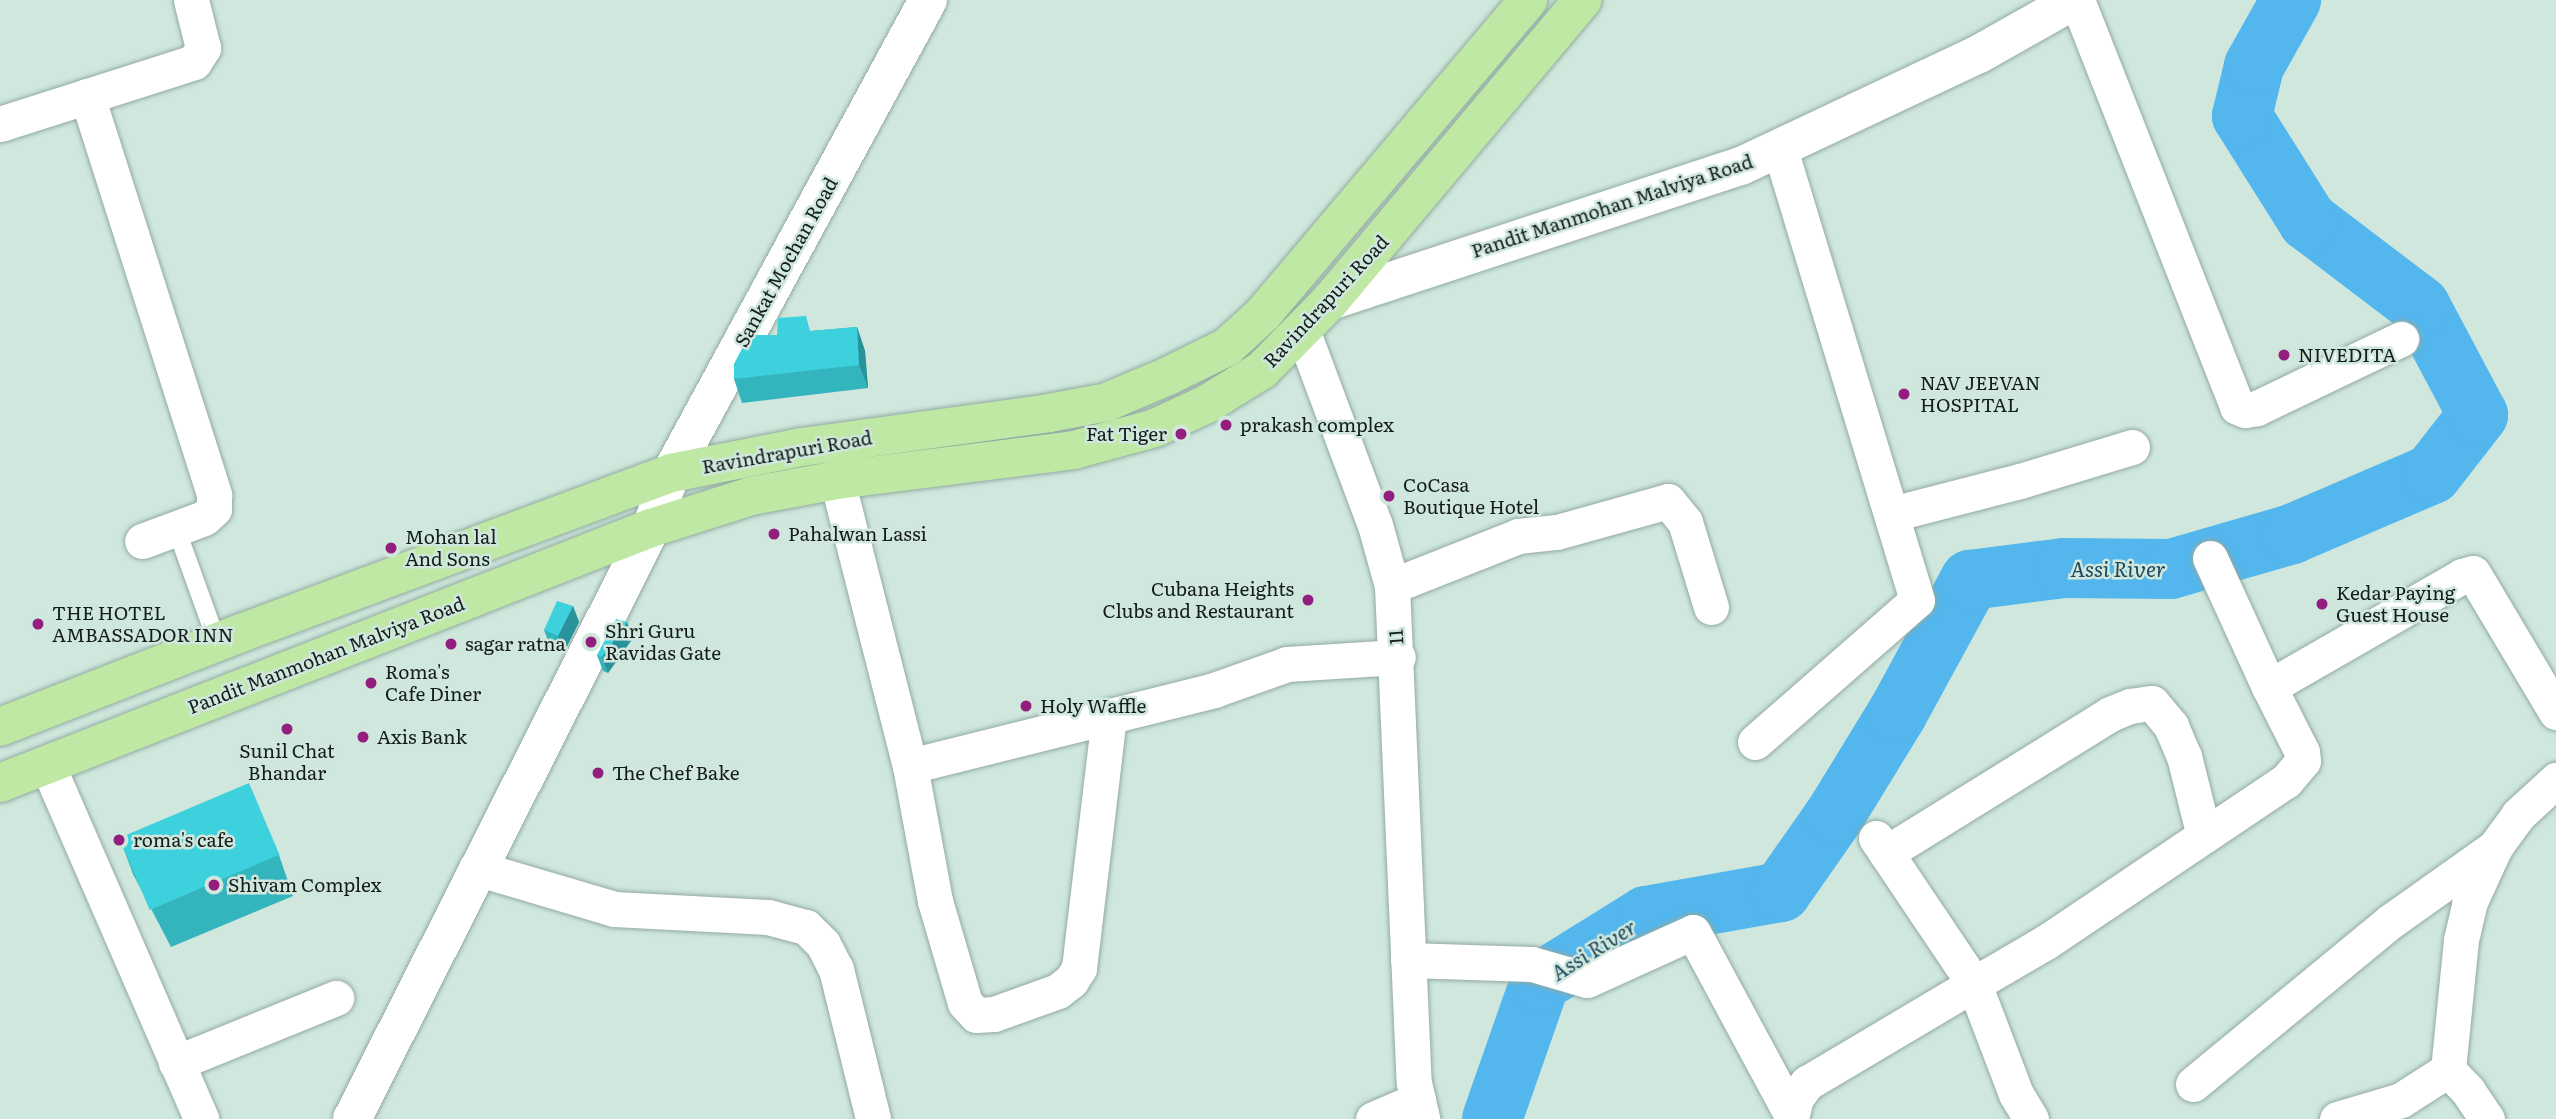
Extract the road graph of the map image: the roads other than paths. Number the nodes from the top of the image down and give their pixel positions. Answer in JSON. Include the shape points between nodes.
{"nodes":[{"id":1,"x":191,"y":0,"type":"edge"},
{"id":2,"x":928,"y":0,"type":"edge"},
{"id":3,"x":1528,"y":0,"type":"edge"},
{"id":4,"x":1583,"y":0,"type":"edge"},
{"id":5,"x":2076,"y":0,"type":"edge"},
{"id":6,"x":87,"y":96,"type":"junction"},
{"id":7,"x":0,"y":124,"type":"edge"},
{"id":8,"x":1780,"y":148,"type":"junction"},
{"id":9,"x":1330,"y":301,"type":"junction"},
{"id":10,"x":1302,"y":330,"type":"junction"},
{"id":11,"x":2401,"y":339,"type":"dead end"},
{"id":12,"x":2132,"y":447,"type":"dead end"},
{"id":13,"x":671,"y":473,"type":"junction"},
{"id":14,"x":836,"y":480,"type":"junction"},
{"id":15,"x":1892,"y":514,"type":"junction"},
{"id":16,"x":176,"y":528,"type":"junction"},
{"id":17,"x":651,"y":528,"type":"junction"},
{"id":18,"x":142,"y":541,"type":"dead end"},
{"id":19,"x":2210,"y":558,"type":"dead end"},
{"id":20,"x":1392,"y":586,"type":"junction"},
{"id":21,"x":1712,"y":607,"type":"dead end"},
{"id":22,"x":217,"y":642,"type":"junction"},
{"id":23,"x":1398,"y":657,"type":"junction"},
{"id":24,"x":2269,"y":687,"type":"junction"},
{"id":25,"x":2556,"y":712,"type":"edge"},
{"id":26,"x":1109,"y":716,"type":"junction"},
{"id":27,"x":0,"y":727,"type":"edge"},
{"id":28,"x":1755,"y":742,"type":"dead end"},
{"id":29,"x":47,"y":764,"type":"junction"},
{"id":30,"x":910,"y":766,"type":"junction"},
{"id":31,"x":2556,"y":780,"type":"edge"},
{"id":32,"x":0,"y":783,"type":"edge"},
{"id":33,"x":2204,"y":836,"type":"junction"},
{"id":34,"x":2495,"y":848,"type":"junction"},
{"id":35,"x":476,"y":868,"type":"junction"},
{"id":36,"x":1408,"y":960,"type":"junction"},
{"id":37,"x":1974,"y":984,"type":"junction"},
{"id":38,"x":336,"y":998,"type":"dead end"},
{"id":39,"x":177,"y":1063,"type":"junction"},
{"id":40,"x":2448,"y":1070,"type":"junction"},
{"id":41,"x":2193,"y":1084,"type":"dead end"},
{"id":42,"x":1420,"y":1110,"type":"edge"},
{"id":43,"x":1791,"y":1115,"type":"edge"},
{"id":44,"x":201,"y":1119,"type":"edge"},
{"id":45,"x":352,"y":1119,"type":"edge"},
{"id":46,"x":873,"y":1119,"type":"edge"},
{"id":47,"x":1373,"y":1119,"type":"edge"},
{"id":48,"x":2031,"y":1119,"type":"edge"},
{"id":49,"x":2337,"y":1119,"type":"edge"},
{"id":50,"x":2487,"y":1119,"type":"edge"}],
"edges":[{"from":1,"to":6,"type":"street","via":[[203,48],[194,62]]},
{"from":2,"to":13,"type":"street","name":"Sankat Mochan Road"},
{"from":3,"to":13,"type":"main road","name":"Ravindrapuri Road","via":[[1262,313],[1227,347],[1107,402],[802,447]]},
{"from":4,"to":9,"type":"main road","name":"Ravindrapuri Road"},
{"from":5,"to":8,"type":"street","name":"Pandit Manmohan Malviya Road","via":[[1979,54]]},
{"from":5,"to":11,"type":"street","via":[[2237,407],[2257,408]]},
{"from":6,"to":7,"type":"street"},
{"from":6,"to":16,"type":"street","via":[[214,495],[214,509],[204,518]]},
{"from":8,"to":9,"type":"street","name":"Pandit Manmohan Malviya Road","via":[[1741,166]]},
{"from":8,"to":15,"type":"street"},
{"from":9,"to":10,"type":"main road","name":"Ravindrapuri Road"},
{"from":10,"to":14,"type":"main road","name":"Ravindrapuri Road","via":[[1262,370],[1207,404],[1155,428],[1074,450]]},
{"from":10,"to":20,"type":"street","name":"11","via":[[1376,525]]},
{"from":12,"to":15,"type":"street"},
{"from":13,"to":17,"type":"street","name":"Sankat Mochan Road"},
{"from":13,"to":22,"type":"main road","name":"Ravindrapuri Road"},
{"from":14,"to":17,"type":"main road","name":"Ravindrapuri Road","via":[[751,496]]},
{"from":14,"to":30,"type":"street"},
{"from":15,"to":28,"type":"street","via":[[1917,600]]},
{"from":16,"to":18,"type":"street"},
{"from":16,"to":22,"type":"lane"},
{"from":17,"to":29,"type":"main road","name":"Pandit Manmohan Malviya Road"},
{"from":17,"to":35,"type":"street","name":"Sankat Mochan Road"},
{"from":19,"to":24,"type":"street"},
{"from":20,"to":21,"type":"street","via":[[1518,536],[1557,532],[1668,501],[1685,522]]},
{"from":20,"to":23,"type":"street","name":"11"},
{"from":22,"to":27,"type":"main road","name":"Ravindrapuri Road"},
{"from":23,"to":26,"type":"street","via":[[1287,664],[1214,690]]},
{"from":23,"to":36,"type":"street","name":"11"},
{"from":24,"to":25,"type":"street","via":[[2473,573]]},
{"from":24,"to":33,"type":"street","via":[[2303,761],[2286,781]]},
{"from":26,"to":30,"type":"street"},
{"from":26,"to":30,"type":"street","via":[[1079,968],[1058,991],[993,1014],[976,1015],[965,1003],[935,901]]},
{"from":29,"to":32,"type":"main road","name":"Pandit Manmohan Malviya Road"},
{"from":29,"to":39,"type":"street"},
{"from":31,"to":34,"type":"street","via":[[2518,815]]},
{"from":33,"to":37,"type":"street","via":[[2046,942]]},
{"from":33,"to":37,"type":"street","via":[[2184,756],[2171,726],[2152,703],[2110,714],[1881,846]]},
{"from":34,"to":40,"type":"street","via":[[2469,904],[2461,940]]},
{"from":34,"to":41,"type":"street","via":[[2391,921]]},
{"from":35,"to":45,"type":"street","name":"Sankat Mochan Road"},
{"from":35,"to":46,"type":"street","via":[[614,909],[768,917],[806,926],[823,944],[836,969]]},
{"from":36,"to":42,"type":"street","name":"11","via":[[1413,1083]]},
{"from":36,"to":43,"type":"street","via":[[1532,964],[1587,980],[1693,932]]},
{"from":37,"to":43,"type":"street","via":[[1807,1083]]},
{"from":37,"to":48,"type":"street","via":[[2016,1094]]},
{"from":38,"to":39,"type":"street"},
{"from":39,"to":44,"type":"street"},
{"from":40,"to":49,"type":"street","via":[[2401,1100]]},
{"from":40,"to":50,"type":"street"},
{"from":42,"to":47,"type":"street"}]}
